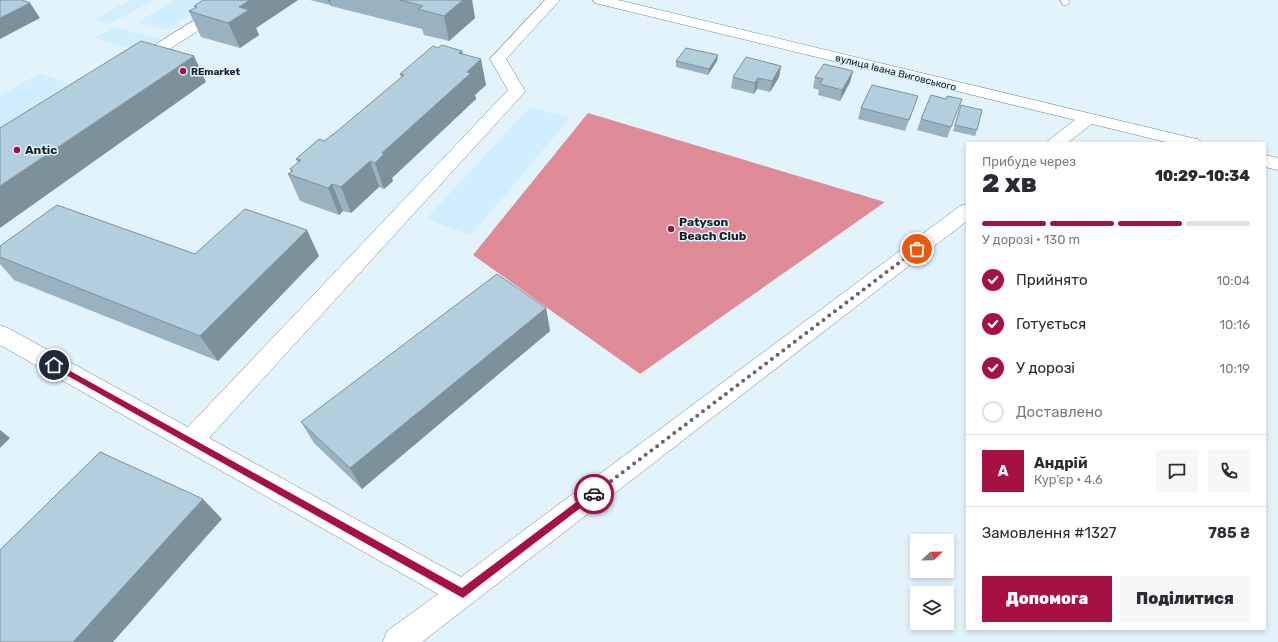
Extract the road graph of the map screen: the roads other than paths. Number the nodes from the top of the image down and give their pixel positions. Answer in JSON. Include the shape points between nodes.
{"nodes":[{"id":1,"x":236,"y":0,"type":"edge"},
{"id":2,"x":553,"y":0,"type":"edge"},
{"id":3,"x":600,"y":0,"type":"edge"},
{"id":4,"x":121,"y":73,"type":"edge"},
{"id":5,"x":1089,"y":118,"type":"junction"},
{"id":6,"x":1057,"y":142,"type":"edge"},
{"id":7,"x":1188,"y":142,"type":"edge"},
{"id":8,"x":1266,"y":161,"type":"edge"},
{"id":9,"x":1278,"y":164,"type":"edge"},
{"id":10,"x":966,"y":212,"type":"edge"},
{"id":11,"x":0,"y":334,"type":"edge"},
{"id":12,"x":191,"y":441,"type":"junction"},
{"id":13,"x":463,"y":593,"type":"junction"},
{"id":14,"x":398,"y":642,"type":"edge"}],
"edges":[{"from":1,"to":4,"type":"street"},
{"from":2,"to":12,"type":"street","via":[[498,59],[517,91]]},
{"from":3,"to":5,"type":"street","name":"вулиця Івана Виговського"},
{"from":5,"to":6,"type":"street"},
{"from":5,"to":7,"type":"street","name":"вулиця Івана Виговського"},
{"from":8,"to":9,"type":"street"},
{"from":10,"to":13,"type":"street"},
{"from":11,"to":12,"type":"street"},
{"from":12,"to":13,"type":"street"},
{"from":13,"to":14,"type":"street"}]}
